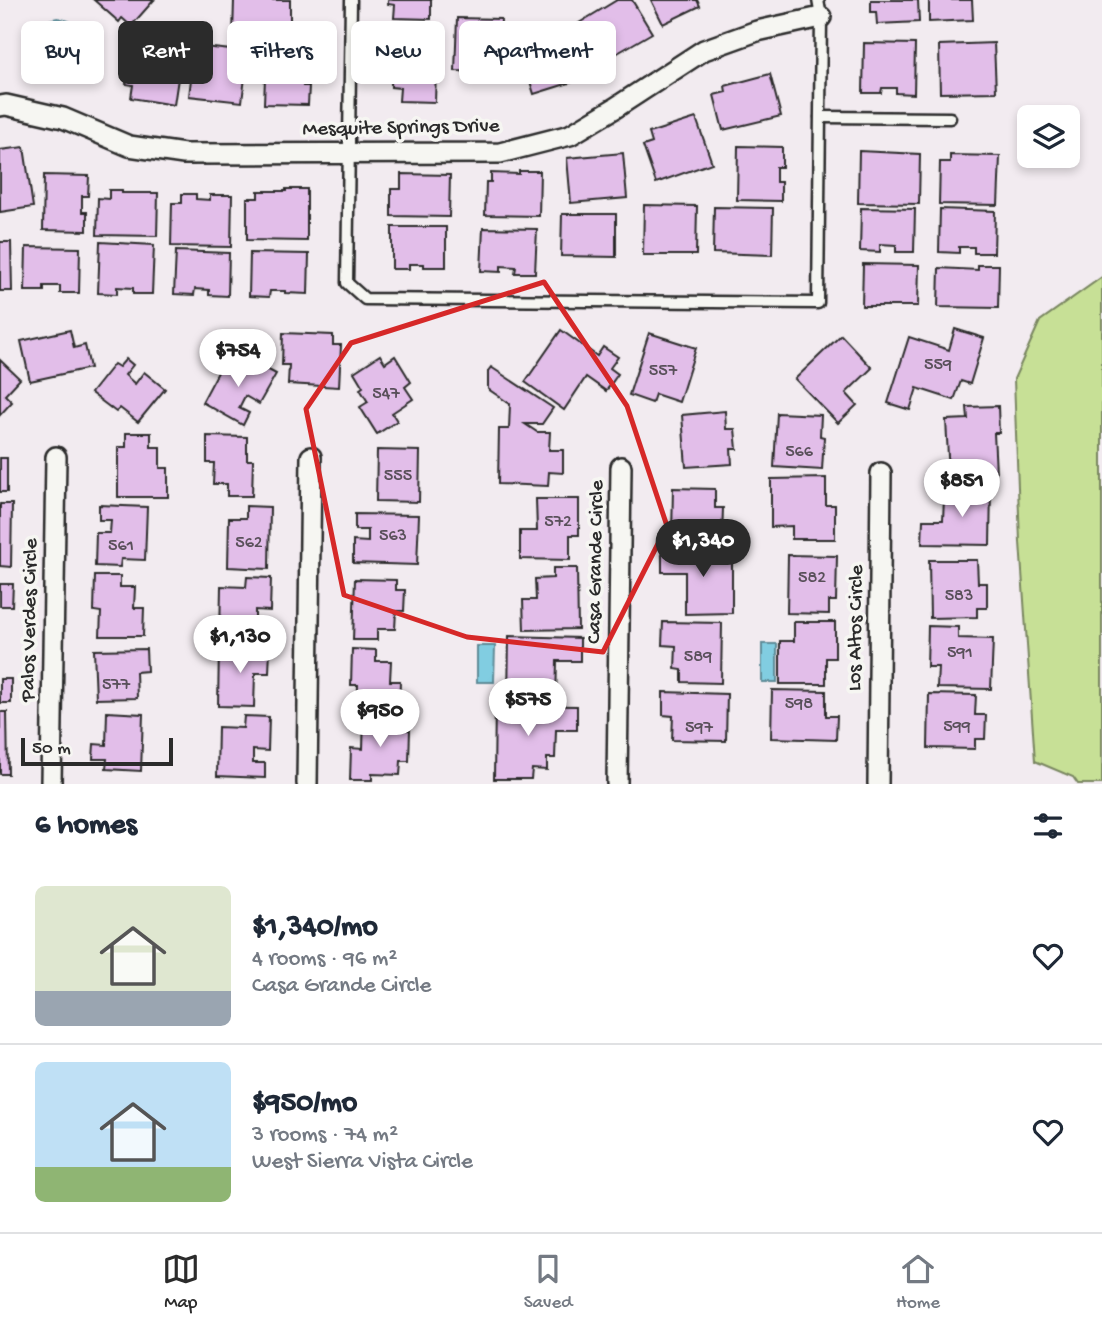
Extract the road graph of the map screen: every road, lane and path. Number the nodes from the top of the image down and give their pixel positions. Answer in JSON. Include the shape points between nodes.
{"nodes":[{"id":1,"x":351,"y":0,"type":"edge"},
{"id":2,"x":819,"y":9,"type":"edge"},
{"id":3,"x":0,"y":106,"type":"edge"},
{"id":4,"x":820,"y":117,"type":"junction"},
{"id":5,"x":950,"y":118,"type":"dead end"},
{"id":6,"x":349,"y":153,"type":"junction"},
{"id":7,"x":56,"y":457,"type":"dead end"},
{"id":8,"x":311,"y":457,"type":"dead end"},
{"id":9,"x":621,"y":467,"type":"dead end"},
{"id":10,"x":881,"y":473,"type":"dead end"},
{"id":11,"x":51,"y":784,"type":"edge"},
{"id":12,"x":307,"y":784,"type":"edge"},
{"id":13,"x":617,"y":784,"type":"edge"},
{"id":14,"x":878,"y":784,"type":"edge"}],
"edges":[{"from":1,"to":6,"type":"lane"},
{"from":2,"to":4,"type":"lane"},
{"from":2,"to":6,"type":"street","name":"Mesquite Springs Drive","via":[[704,50],[570,135],[500,153]]},
{"from":3,"to":6,"type":"street","name":"Mesquite Springs Drive","via":[[63,118],[129,146],[184,154]]},
{"from":4,"to":5,"type":"lane"},
{"from":4,"to":6,"type":"lane","via":[[818,303],[365,299],[347,283]]},
{"from":7,"to":11,"type":"street","name":"Palos Verdes Circle"},
{"from":8,"to":12,"type":"street"},
{"from":9,"to":13,"type":"street","name":"Casa Grande Circle"},
{"from":10,"to":14,"type":"street","name":"Los Altos Circle"}]}
